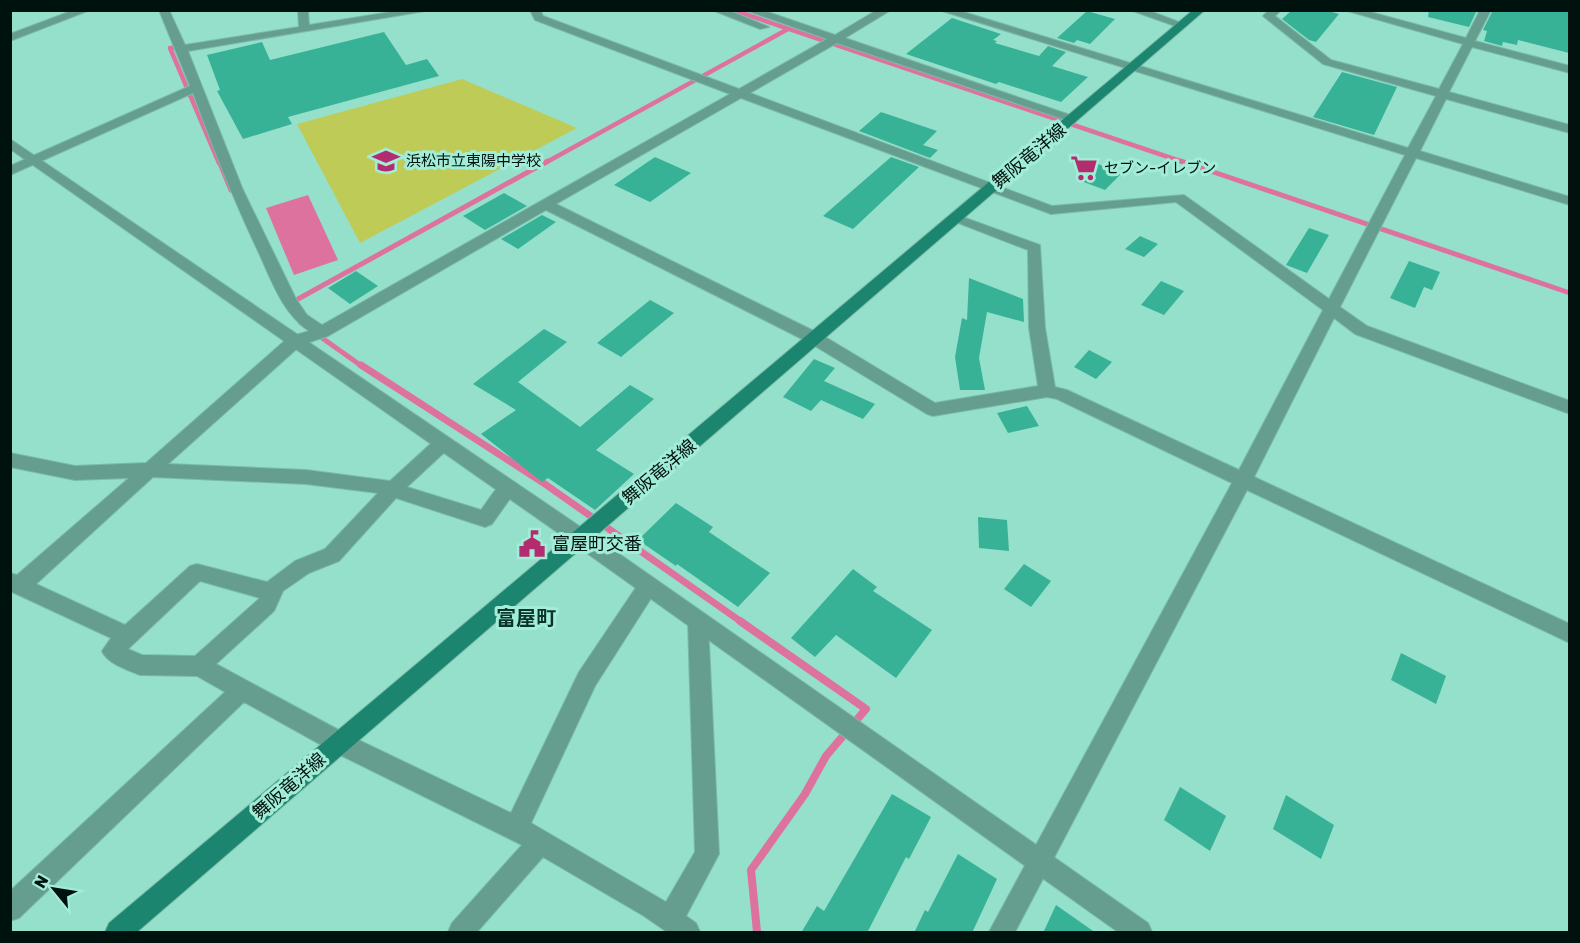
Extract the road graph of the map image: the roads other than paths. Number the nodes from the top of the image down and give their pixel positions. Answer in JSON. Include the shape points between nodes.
{"nodes":[{"id":1,"x":85,"y":10,"type":"edge"},
{"id":2,"x":164,"y":10,"type":"edge"},
{"id":3,"x":303,"y":10,"type":"edge"},
{"id":4,"x":426,"y":10,"type":"edge"},
{"id":5,"x":536,"y":10,"type":"edge"},
{"id":6,"x":717,"y":10,"type":"edge"},
{"id":7,"x":750,"y":10,"type":"edge"},
{"id":8,"x":886,"y":10,"type":"edge"},
{"id":9,"x":944,"y":10,"type":"edge"},
{"id":10,"x":1135,"y":10,"type":"edge"},
{"id":11,"x":1200,"y":10,"type":"edge"},
{"id":12,"x":1276,"y":10,"type":"edge"},
{"id":13,"x":1349,"y":10,"type":"edge"},
{"id":14,"x":1486,"y":10,"type":"edge"},
{"id":15,"x":1182,"y":25,"type":"junction"},
{"id":16,"x":304,"y":29,"type":"junction"},
{"id":17,"x":10,"y":38,"type":"edge"},
{"id":18,"x":836,"y":39,"type":"junction"},
{"id":19,"x":1467,"y":44,"type":"junction"},
{"id":20,"x":822,"y":47,"type":"junction"},
{"id":21,"x":182,"y":49,"type":"junction"},
{"id":22,"x":1132,"y":68,"type":"junction"},
{"id":23,"x":1569,"y":70,"type":"edge"},
{"id":24,"x":197,"y":87,"type":"junction"},
{"id":25,"x":739,"y":93,"type":"junction"},
{"id":26,"x":1442,"y":93,"type":"junction"},
{"id":27,"x":1069,"y":121,"type":"junction"},
{"id":28,"x":1569,"y":129,"type":"edge"},
{"id":29,"x":10,"y":142,"type":"edge"},
{"id":30,"x":1412,"y":153,"type":"junction"},
{"id":31,"x":35,"y":160,"type":"junction"},
{"id":32,"x":10,"y":171,"type":"edge"},
{"id":33,"x":990,"y":188,"type":"junction"},
{"id":34,"x":1569,"y":201,"type":"edge"},
{"id":35,"x":544,"y":204,"type":"junction"},
{"id":36,"x":955,"y":219,"type":"junction"},
{"id":37,"x":1332,"y":308,"type":"junction"},
{"id":38,"x":322,"y":332,"type":"junction"},
{"id":39,"x":816,"y":339,"type":"junction"},
{"id":40,"x":295,"y":341,"type":"junction"},
{"id":41,"x":1047,"y":391,"type":"junction"},
{"id":42,"x":1569,"y":408,"type":"edge"},
{"id":43,"x":443,"y":443,"type":"junction"},
{"id":44,"x":10,"y":460,"type":"edge"},
{"id":45,"x":147,"y":470,"type":"junction"},
{"id":46,"x":1243,"y":480,"type":"junction"},
{"id":47,"x":508,"y":488,"type":"junction"},
{"id":48,"x":393,"y":489,"type":"junction"},
{"id":49,"x":581,"y":538,"type":"junction"},
{"id":50,"x":15,"y":583,"type":"edge"},
{"id":51,"x":648,"y":586,"type":"junction"},
{"id":52,"x":271,"y":592,"type":"junction"},
{"id":53,"x":698,"y":622,"type":"junction"},
{"id":54,"x":1569,"y":634,"type":"edge"},
{"id":55,"x":128,"y":636,"type":"junction"},
{"id":56,"x":199,"y":666,"type":"junction"},
{"id":57,"x":242,"y":690,"type":"junction"},
{"id":58,"x":340,"y":742,"type":"junction"},
{"id":59,"x":516,"y":828,"type":"junction"},
{"id":60,"x":541,"y":841,"type":"junction"},
{"id":61,"x":1039,"y":862,"type":"junction"},
{"id":62,"x":10,"y":909,"type":"edge"},
{"id":63,"x":678,"y":926,"type":"edge"},
{"id":64,"x":118,"y":933,"type":"edge"},
{"id":65,"x":461,"y":933,"type":"edge"},
{"id":66,"x":1002,"y":933,"type":"edge"},
{"id":67,"x":1139,"y":933,"type":"edge"}],
"edges":[{"from":1,"to":17,"type":"street"},
{"from":2,"to":21,"type":"street"},
{"from":3,"to":16,"type":"street"},
{"from":4,"to":16,"type":"street"},
{"from":5,"to":25,"type":"street","via":[[539,18]]},
{"from":6,"to":20,"type":"street"},
{"from":7,"to":18,"type":"street"},
{"from":8,"to":18,"type":"street"},
{"from":9,"to":22,"type":"street"},
{"from":10,"to":15,"type":"street"},
{"from":11,"to":15,"type":"main road","name":"舞阪竜洋線"},
{"from":12,"to":26,"type":"street","via":[[1268,15],[1327,62]]},
{"from":13,"to":19,"type":"street"},
{"from":14,"to":19,"type":"street"},
{"from":15,"to":22,"type":"main road","name":"舞阪竜洋線"},
{"from":16,"to":21,"type":"street"},
{"from":18,"to":20,"type":"street"},
{"from":18,"to":27,"type":"street"},
{"from":19,"to":23,"type":"street"},
{"from":19,"to":26,"type":"street"},
{"from":20,"to":25,"type":"street"},
{"from":21,"to":24,"type":"street"},
{"from":22,"to":27,"type":"main road","name":"舞阪竜洋線"},
{"from":22,"to":30,"type":"street"},
{"from":24,"to":31,"type":"street"},
{"from":24,"to":38,"type":"street","via":[[236,190],[289,301],[302,319]]},
{"from":25,"to":33,"type":"street"},
{"from":25,"to":35,"type":"street"},
{"from":26,"to":28,"type":"street"},
{"from":26,"to":30,"type":"street"},
{"from":27,"to":33,"type":"main road","name":"舞阪竜洋線"},
{"from":29,"to":31,"type":"street"},
{"from":30,"to":34,"type":"street"},
{"from":30,"to":37,"type":"street"},
{"from":31,"to":32,"type":"street"},
{"from":31,"to":40,"type":"street"},
{"from":33,"to":36,"type":"main road","name":"舞阪竜洋線"},
{"from":33,"to":37,"type":"street","via":[[1051,210],[1179,198]]},
{"from":35,"to":38,"type":"street"},
{"from":35,"to":39,"type":"street"},
{"from":36,"to":39,"type":"main road","name":"舞阪竜洋線"},
{"from":36,"to":41,"type":"street","via":[[1035,248],[1037,328]]},
{"from":37,"to":42,"type":"street","via":[[1361,330]]},
{"from":37,"to":46,"type":"street"},
{"from":38,"to":40,"type":"street"},
{"from":39,"to":41,"type":"street","via":[[933,410]]},
{"from":39,"to":49,"type":"main road","name":"舞阪竜洋線"},
{"from":40,"to":43,"type":"street"},
{"from":40,"to":45,"type":"street"},
{"from":41,"to":46,"type":"street","via":[[1061,394]]},
{"from":43,"to":47,"type":"street"},
{"from":43,"to":48,"type":"street"},
{"from":44,"to":45,"type":"street","via":[[75,472]]},
{"from":45,"to":48,"type":"street","via":[[306,477]]},
{"from":45,"to":50,"type":"street"},
{"from":46,"to":54,"type":"street"},
{"from":46,"to":61,"type":"street"},
{"from":47,"to":48,"type":"street","via":[[485,519]]},
{"from":47,"to":49,"type":"street"},
{"from":48,"to":52,"type":"street","via":[[332,555],[302,567]]},
{"from":49,"to":51,"type":"street"},
{"from":49,"to":58,"type":"main road","name":"舞阪竜洋線"},
{"from":50,"to":55,"type":"street"},
{"from":51,"to":53,"type":"street"},
{"from":51,"to":59,"type":"street","via":[[587,679]]},
{"from":52,"to":55,"type":"street","via":[[197,572]]},
{"from":52,"to":56,"type":"street","via":[[267,604]]},
{"from":53,"to":61,"type":"street"},
{"from":53,"to":63,"type":"street","via":[[707,854]]},
{"from":55,"to":56,"type":"street","via":[[112,651],[140,665]]},
{"from":56,"to":57,"type":"street"},
{"from":57,"to":58,"type":"street"},
{"from":57,"to":62,"type":"street"},
{"from":58,"to":59,"type":"street"},
{"from":58,"to":64,"type":"main road","name":"舞阪竜洋線"},
{"from":59,"to":60,"type":"street"},
{"from":60,"to":63,"type":"street"},
{"from":60,"to":65,"type":"street"},
{"from":61,"to":66,"type":"street"},
{"from":61,"to":67,"type":"street"}]}
